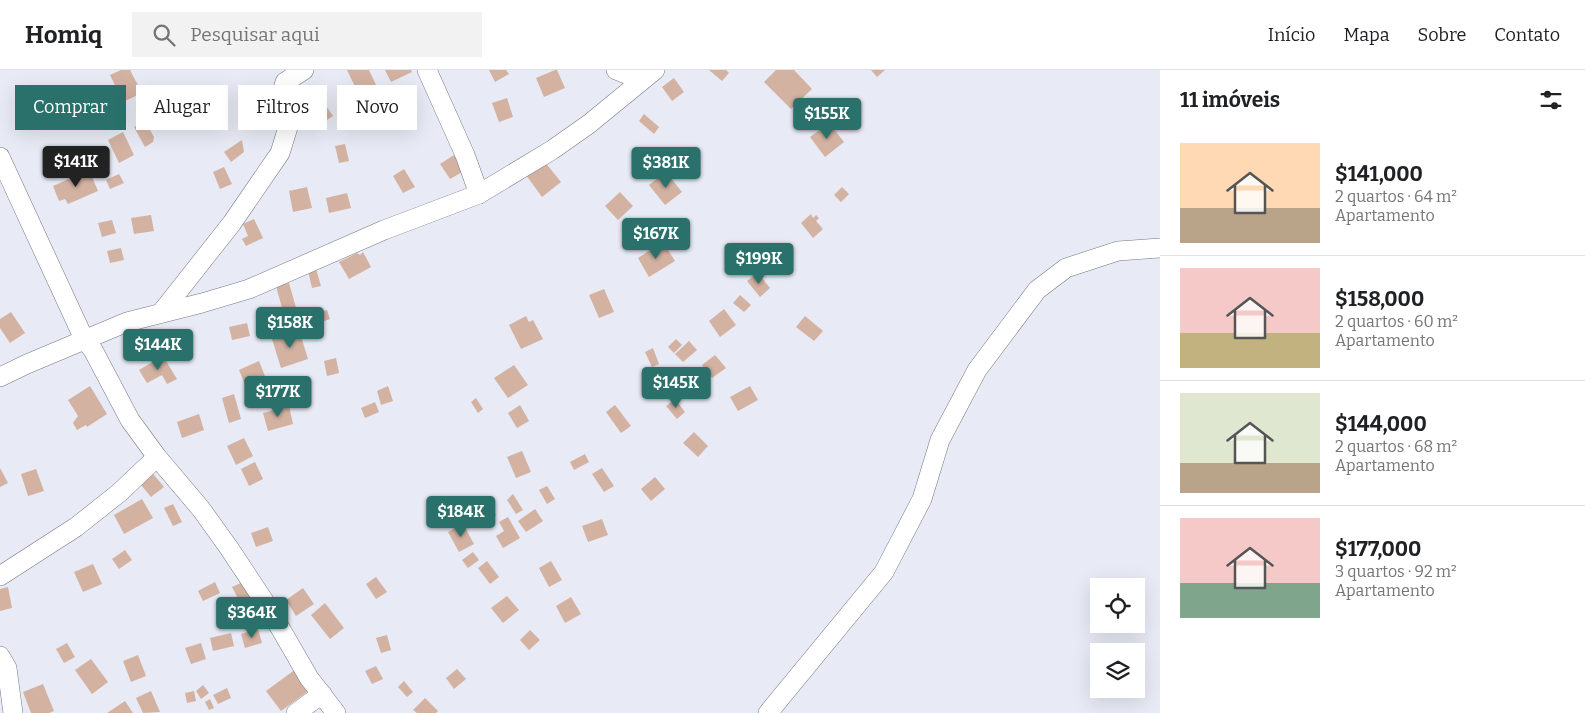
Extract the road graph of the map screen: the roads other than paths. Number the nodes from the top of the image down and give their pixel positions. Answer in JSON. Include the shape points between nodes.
{"nodes":[{"id":1,"x":304,"y":70,"type":"edge"},
{"id":2,"x":427,"y":70,"type":"edge"},
{"id":3,"x":616,"y":70,"type":"edge"},
{"id":4,"x":648,"y":75,"type":"edge"},
{"id":5,"x":0,"y":157,"type":"edge"},
{"id":6,"x":479,"y":194,"type":"junction"},
{"id":7,"x":1160,"y":248,"type":"edge"},
{"id":8,"x":160,"y":313,"type":"junction"},
{"id":9,"x":84,"y":339,"type":"junction"},
{"id":10,"x":0,"y":377,"type":"edge"},
{"id":11,"x":157,"y":458,"type":"junction"},
{"id":12,"x":0,"y":576,"type":"edge"},
{"id":13,"x":0,"y":656,"type":"edge"},
{"id":14,"x":322,"y":694,"type":"junction"},
{"id":15,"x":13,"y":713,"type":"edge"},
{"id":16,"x":296,"y":713,"type":"edge"},
{"id":17,"x":336,"y":713,"type":"edge"},
{"id":18,"x":768,"y":713,"type":"edge"}],
"edges":[{"from":1,"to":8,"type":"street","via":[[285,82],[281,96],[289,124],[280,153],[232,224]]},
{"from":2,"to":6,"type":"street"},
{"from":3,"to":4,"type":"street"},
{"from":4,"to":6,"type":"street","via":[[589,124]]},
{"from":5,"to":9,"type":"street"},
{"from":6,"to":8,"type":"street","via":[[384,230],[249,288],[202,304]]},
{"from":7,"to":18,"type":"street","via":[[1118,251],[1066,268],[1037,290],[977,370],[940,440],[922,499],[884,572]]},
{"from":8,"to":9,"type":"street"},
{"from":9,"to":10,"type":"street"},
{"from":9,"to":11,"type":"street","via":[[130,420]]},
{"from":11,"to":12,"type":"street","via":[[76,527]]},
{"from":11,"to":14,"type":"street","via":[[229,548]]},
{"from":13,"to":15,"type":"street","via":[[7,668]]},
{"from":14,"to":16,"type":"street"},
{"from":14,"to":17,"type":"street"}]}
